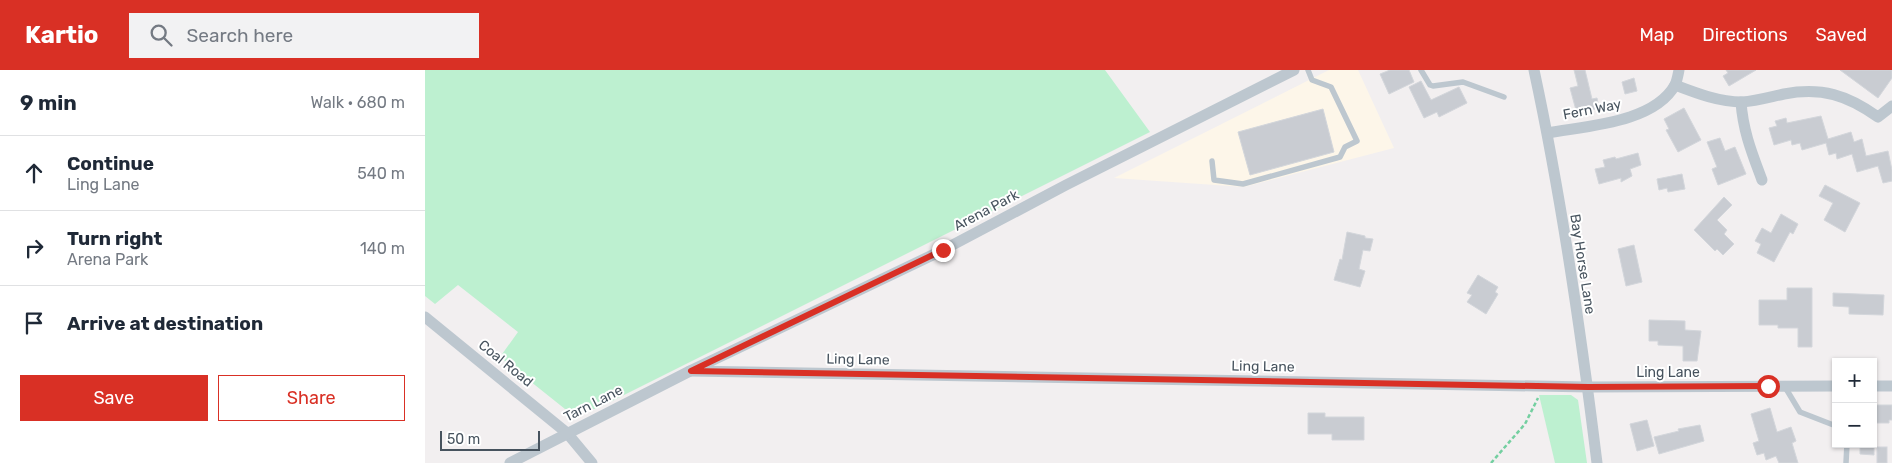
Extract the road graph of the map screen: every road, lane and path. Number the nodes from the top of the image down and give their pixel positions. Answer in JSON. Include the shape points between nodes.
{"nodes":[{"id":1,"x":1294,"y":70,"type":"edge"},
{"id":2,"x":1308,"y":70,"type":"edge"},
{"id":3,"x":1421,"y":70,"type":"edge"},
{"id":4,"x":1534,"y":70,"type":"edge"},
{"id":5,"x":1679,"y":70,"type":"edge"},
{"id":6,"x":1675,"y":85,"type":"junction"},
{"id":7,"x":1504,"y":97,"type":"dead end"},
{"id":8,"x":1741,"y":102,"type":"junction"},
{"id":9,"x":1892,"y":106,"type":"edge"},
{"id":10,"x":1548,"y":133,"type":"junction"},
{"id":11,"x":1212,"y":161,"type":"dead end"},
{"id":12,"x":1762,"y":180,"type":"dead end"},
{"id":13,"x":425,"y":316,"type":"edge"},
{"id":14,"x":691,"y":371,"type":"junction"},
{"id":15,"x":1544,"y":386,"type":"junction"},
{"id":16,"x":1785,"y":386,"type":"junction"},
{"id":17,"x":1832,"y":386,"type":"edge"},
{"id":18,"x":1877,"y":386,"type":"edge"},
{"id":19,"x":1892,"y":386,"type":"edge"},
{"id":20,"x":1588,"y":387,"type":"junction"},
{"id":21,"x":1832,"y":424,"type":"edge"},
{"id":22,"x":567,"y":433,"type":"junction"},
{"id":23,"x":1847,"y":448,"type":"edge"},
{"id":24,"x":510,"y":463,"type":"edge"},
{"id":25,"x":593,"y":463,"type":"edge"},
{"id":26,"x":1491,"y":463,"type":"edge"},
{"id":27,"x":1597,"y":463,"type":"edge"},
{"id":28,"x":1846,"y":463,"type":"edge"}],
"edges":[{"from":1,"to":14,"type":"street","name":"Arena Park","via":[[943,250]]},
{"from":2,"to":11,"type":"lane","via":[[1312,80],[1331,87],[1357,141],[1345,147],[1340,158],[1243,184],[1214,180]]},
{"from":3,"to":7,"type":"lane","via":[[1433,86],[1463,82]]},
{"from":4,"to":10,"type":"street","name":"Bay Horse Lane"},
{"from":5,"to":6,"type":"street"},
{"from":6,"to":8,"type":"street","via":[[1721,100]]},
{"from":6,"to":10,"type":"street","name":"Fern Way","via":[[1649,108],[1621,121]]},
{"from":8,"to":9,"type":"street","via":[[1805,91],[1845,97],[1878,117]]},
{"from":8,"to":12,"type":"street","via":[[1747,139]]},
{"from":10,"to":20,"type":"street","name":"Bay Horse Lane"},
{"from":13,"to":22,"type":"street","name":"Coal Road"},
{"from":14,"to":15,"type":"street","name":"Ling Lane"},
{"from":14,"to":22,"type":"street","name":"Tarn Lane"},
{"from":15,"to":20,"type":"street","name":"Ling Lane"},
{"from":15,"to":26,"type":"path","via":[[1525,424]]},
{"from":16,"to":17,"type":"street","name":"Ling Lane"},
{"from":16,"to":20,"type":"street","name":"Ling Lane"},
{"from":16,"to":21,"type":"lane","via":[[1800,412]]},
{"from":18,"to":19,"type":"street"},
{"from":20,"to":27,"type":"street","name":"Bay Horse Lane"},
{"from":22,"to":24,"type":"street","name":"Tarn Lane"},
{"from":22,"to":25,"type":"street","name":"Coal Road"},
{"from":23,"to":28,"type":"lane"}]}
